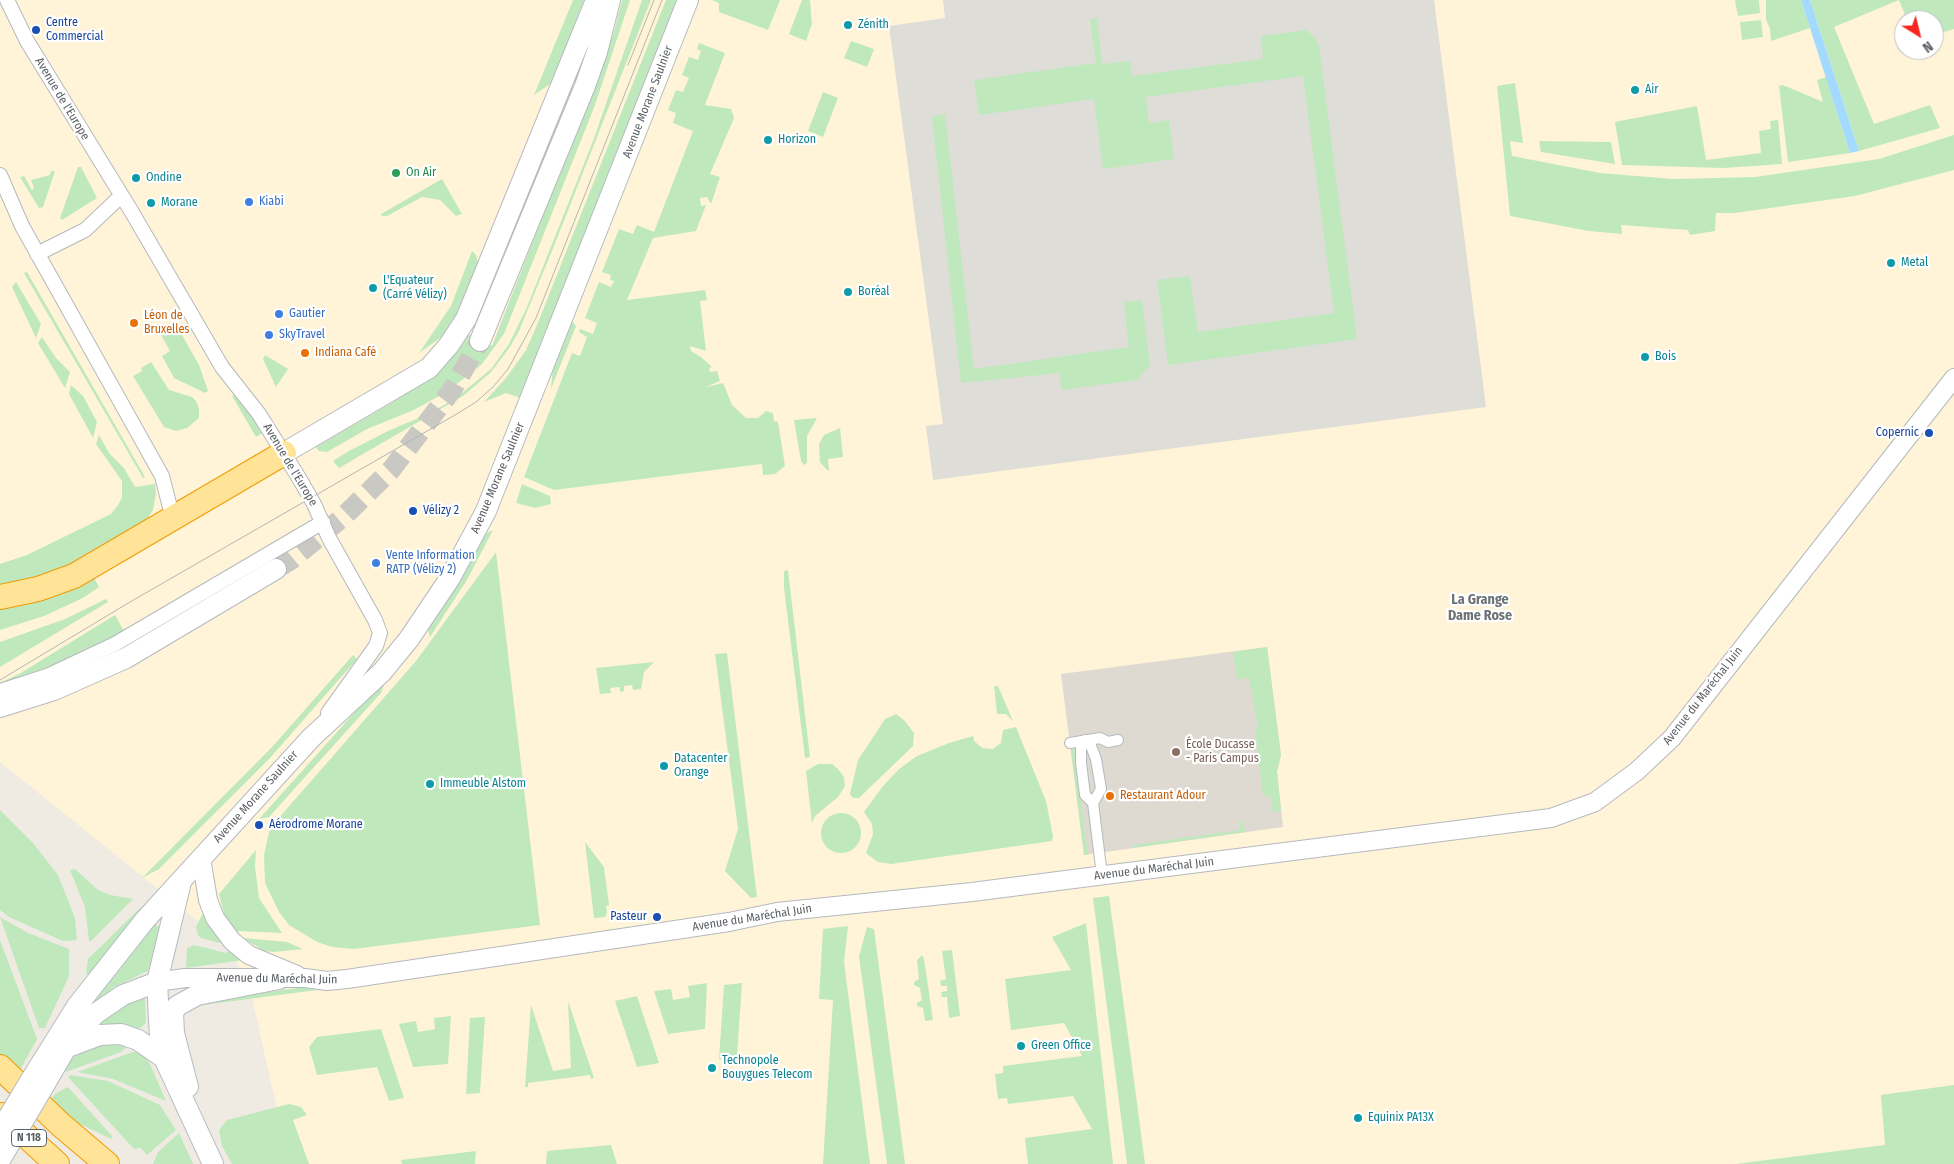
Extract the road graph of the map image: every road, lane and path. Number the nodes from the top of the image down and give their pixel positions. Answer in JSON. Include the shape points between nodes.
{"nodes":[{"id":1,"x":6,"y":0,"type":"edge"},
{"id":2,"x":596,"y":0,"type":"edge"},
{"id":3,"x":610,"y":0,"type":"edge"},
{"id":4,"x":688,"y":0,"type":"edge"},
{"id":5,"x":0,"y":175,"type":"edge"},
{"id":6,"x":121,"y":196,"type":"junction"},
{"id":7,"x":38,"y":254,"type":"junction"},
{"id":8,"x":480,"y":341,"type":"tunnel mouth"},
{"id":9,"x":1954,"y":378,"type":"edge"},
{"id":10,"x":284,"y":453,"type":"junction"},
{"id":11,"x":173,"y":519,"type":"junction"},
{"id":12,"x":323,"y":522,"type":"junction"},
{"id":13,"x":276,"y":569,"type":"tunnel mouth"},
{"id":14,"x":0,"y":597,"type":"edge"},
{"id":15,"x":0,"y":691,"type":"edge"},
{"id":16,"x":0,"y":707,"type":"edge"},
{"id":17,"x":310,"y":738,"type":"junction"},
{"id":18,"x":1085,"y":740,"type":"junction"},
{"id":19,"x":1118,"y":740,"type":"dead end"},
{"id":20,"x":1070,"y":743,"type":"dead end"},
{"id":21,"x":1093,"y":803,"type":"junction"},
{"id":22,"x":201,"y":858,"type":"junction"},
{"id":23,"x":1102,"y":875,"type":"junction"},
{"id":24,"x":182,"y":878,"type":"junction"},
{"id":25,"x":304,"y":978,"type":"junction"},
{"id":26,"x":279,"y":979,"type":"junction"},
{"id":27,"x":158,"y":982,"type":"junction"},
{"id":28,"x":66,"y":1048,"type":"junction"},
{"id":29,"x":164,"y":1058,"type":"junction"},
{"id":30,"x":0,"y":1066,"type":"edge"},
{"id":31,"x":37,"y":1084,"type":"junction"},
{"id":32,"x":0,"y":1112,"type":"edge"},
{"id":33,"x":0,"y":1131,"type":"edge"},
{"id":34,"x":200,"y":1135,"type":"junction"},
{"id":35,"x":0,"y":1154,"type":"edge"},
{"id":36,"x":0,"y":1159,"type":"edge"},
{"id":37,"x":10,"y":1164,"type":"edge"},
{"id":38,"x":57,"y":1164,"type":"edge"},
{"id":39,"x":107,"y":1164,"type":"edge"},
{"id":40,"x":214,"y":1164,"type":"edge"}],
"edges":[{"from":1,"to":6,"type":"street","name":"Avenue de l'Europe","via":[[27,41]]},
{"from":2,"to":10,"type":"main road","via":[[466,319],[449,345],[428,368]]},
{"from":3,"to":8,"type":"main road","via":[[585,86]]},
{"from":4,"to":17,"type":"main road","name":"Avenue Morane Saulnier","via":[[482,519],[450,578],[409,639],[372,682]]},
{"from":5,"to":7,"type":"street"},
{"from":6,"to":7,"type":"street","via":[[85,230]]},
{"from":6,"to":10,"type":"street","name":"Avenue de l'Europe","via":[[222,367],[259,414]]},
{"from":7,"to":11,"type":"street","via":[[162,476]]},
{"from":9,"to":23,"type":"street","name":"Avenue du Maréchal Juin","via":[[1672,738],[1636,772],[1595,802],[1551,818],[1528,822]]},
{"from":10,"to":11,"type":"highway"},
{"from":10,"to":12,"type":"street","name":"Avenue de l'Europe"},
{"from":11,"to":14,"type":"highway","via":[[74,576],[38,589]]},
{"from":12,"to":15,"type":"street","via":[[115,644],[47,676]]},
{"from":12,"to":17,"type":"street","name":"Avenue de l'Europe","via":[[328,538],[380,633],[376,646]]},
{"from":13,"to":16,"type":"main road","via":[[119,662],[54,690]]},
{"from":17,"to":22,"type":"main road","name":"Avenue Morane Saulnier"},
{"from":18,"to":19,"type":"street"},
{"from":18,"to":20,"type":"street"},
{"from":18,"to":21,"type":"street","via":[[1081,750],[1085,795]]},
{"from":18,"to":21,"type":"street","via":[[1096,758],[1101,789]]},
{"from":21,"to":23,"type":"street"},
{"from":22,"to":24,"type":"main road","name":"Avenue Morane Saulnier"},
{"from":22,"to":25,"type":"street","via":[[208,900],[215,918],[232,941],[249,955]]},
{"from":23,"to":25,"type":"street","name":"Avenue du Maréchal Juin","via":[[916,899],[777,912],[347,979]]},
{"from":24,"to":27,"type":"main road"},
{"from":24,"to":31,"type":"main road","name":"Avenue Morane Saulnier","via":[[77,1006]]},
{"from":25,"to":26,"type":"street","name":"Avenue du Maréchal Juin"},
{"from":26,"to":27,"type":"street","name":"Avenue du Maréchal Juin","via":[[185,978]]},
{"from":26,"to":34,"type":"main road","via":[[197,995],[183,1001],[173,1013],[174,1033]]},
{"from":27,"to":28,"type":"main road","name":"Avenue Morane Saulnier","via":[[106,1005],[82,1027]]},
{"from":27,"to":29,"type":"main road","via":[[158,1016]]},
{"from":28,"to":29,"type":"main road","via":[[100,1035],[121,1034],[138,1040]]},
{"from":28,"to":31,"type":"main road","name":"Avenue Morane Saulnier"},
{"from":29,"to":34,"type":"main road"},
{"from":30,"to":39,"type":"highway"},
{"from":31,"to":33,"type":"main road","name":"Avenue Morane Saulnier","bridge":true},
{"from":31,"to":36,"type":"main road","name":"Avenue Morane Saulnier","bridge":true},
{"from":32,"to":38,"type":"highway","number":"N 118"},
{"from":34,"to":40,"type":"main road"},
{"from":35,"to":37,"type":"highway","number":"N 118"},
{"from":36,"to":37,"type":"highway"}]}
